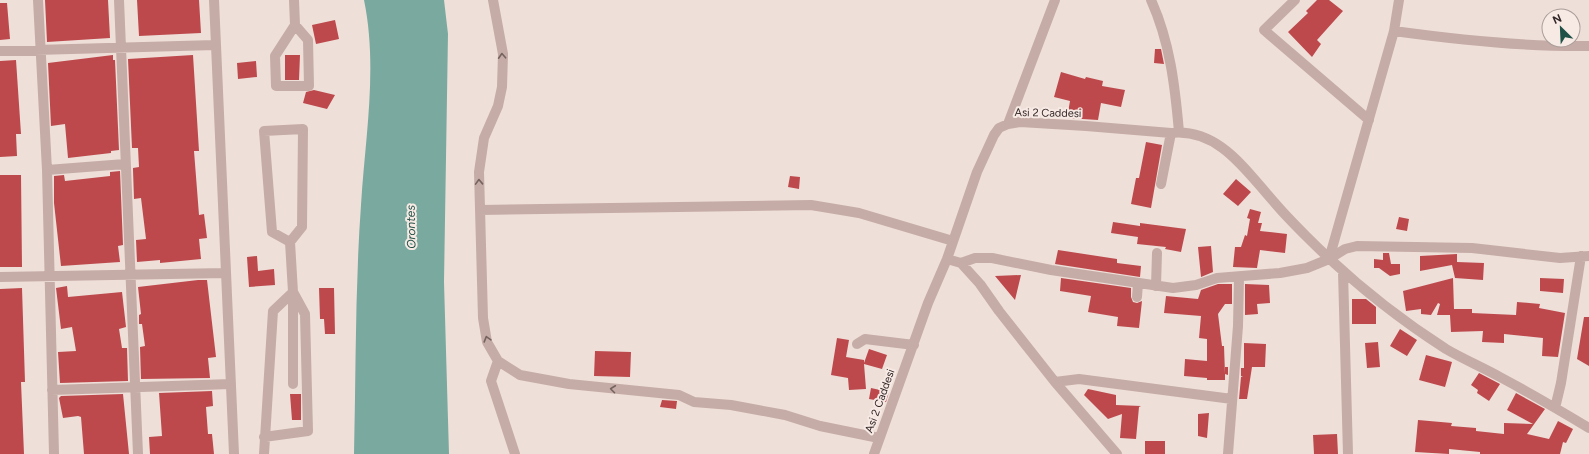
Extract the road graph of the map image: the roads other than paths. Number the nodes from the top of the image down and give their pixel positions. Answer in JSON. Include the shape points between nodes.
{"nodes":[{"id":1,"x":38,"y":0,"type":"edge"},
{"id":2,"x":119,"y":0,"type":"edge"},
{"id":3,"x":214,"y":0,"type":"edge"},
{"id":4,"x":294,"y":0,"type":"edge"},
{"id":5,"x":493,"y":0,"type":"edge"},
{"id":6,"x":1055,"y":0,"type":"edge"},
{"id":7,"x":1151,"y":0,"type":"edge"},
{"id":8,"x":1295,"y":0,"type":"edge"},
{"id":9,"x":1399,"y":0,"type":"edge"},
{"id":10,"x":295,"y":25,"type":"junction"},
{"id":11,"x":1394,"y":31,"type":"junction"},
{"id":12,"x":215,"y":45,"type":"junction"},
{"id":13,"x":1589,"y":46,"type":"edge"},
{"id":14,"x":120,"y":47,"type":"junction"},
{"id":15,"x":40,"y":49,"type":"junction"},
{"id":16,"x":0,"y":51,"type":"edge"},
{"id":17,"x":1369,"y":120,"type":"junction"},
{"id":18,"x":1008,"y":124,"type":"junction"},
{"id":19,"x":1175,"y":133,"type":"junction"},
{"id":20,"x":125,"y":164,"type":"junction"},
{"id":21,"x":47,"y":170,"type":"junction"},
{"id":22,"x":1161,"y":184,"type":"dead end"},
{"id":23,"x":480,"y":210,"type":"junction"},
{"id":24,"x":953,"y":241,"type":"junction"},
{"id":25,"x":290,"y":242,"type":"junction"},
{"id":26,"x":1157,"y":253,"type":"dead end"},
{"id":27,"x":1585,"y":256,"type":"edge"},
{"id":28,"x":947,"y":259,"type":"junction"},
{"id":29,"x":1330,"y":259,"type":"junction"},
{"id":30,"x":961,"y":263,"type":"junction"},
{"id":31,"x":1343,"y":272,"type":"junction"},
{"id":32,"x":226,"y":274,"type":"junction"},
{"id":33,"x":129,"y":275,"type":"junction"},
{"id":34,"x":0,"y":277,"type":"edge"},
{"id":35,"x":48,"y":277,"type":"junction"},
{"id":36,"x":1239,"y":278,"type":"junction"},
{"id":37,"x":1138,"y":283,"type":"junction"},
{"id":38,"x":1156,"y":286,"type":"junction"},
{"id":39,"x":293,"y":292,"type":"junction"},
{"id":40,"x":1136,"y":297,"type":"dead end"},
{"id":41,"x":857,"y":344,"type":"dead end"},
{"id":42,"x":914,"y":345,"type":"junction"},
{"id":43,"x":498,"y":361,"type":"junction"},
{"id":44,"x":1055,"y":382,"type":"junction"},
{"id":45,"x":231,"y":384,"type":"junction"},
{"id":46,"x":293,"y":384,"type":"dead end"},
{"id":47,"x":136,"y":388,"type":"junction"},
{"id":48,"x":52,"y":390,"type":"junction"},
{"id":49,"x":1232,"y":399,"type":"junction"},
{"id":50,"x":1555,"y":408,"type":"junction"},
{"id":51,"x":1589,"y":428,"type":"edge"},
{"id":52,"x":264,"y":437,"type":"junction"},
{"id":53,"x":879,"y":438,"type":"junction"},
{"id":54,"x":54,"y":454,"type":"edge"},
{"id":55,"x":138,"y":454,"type":"edge"},
{"id":56,"x":234,"y":454,"type":"edge"},
{"id":57,"x":264,"y":454,"type":"edge"},
{"id":58,"x":515,"y":454,"type":"edge"},
{"id":59,"x":874,"y":454,"type":"edge"},
{"id":60,"x":1117,"y":454,"type":"edge"},
{"id":61,"x":1228,"y":454,"type":"edge"},
{"id":62,"x":1348,"y":454,"type":"edge"}],
"edges":[{"from":1,"to":15,"type":"street"},
{"from":2,"to":14,"type":"street"},
{"from":3,"to":12,"type":"street"},
{"from":4,"to":10,"type":"street"},
{"from":23,"to":5,"type":"street","one_way":true,"via":[[479,172],[484,138],[498,106],[502,87],[503,54]]},
{"from":6,"to":18,"type":"street"},
{"from":7,"to":19,"type":"street","via":[[1160,21],[1172,66]]},
{"from":8,"to":17,"type":"street","via":[[1264,30]]},
{"from":9,"to":11,"type":"street"},
{"from":10,"to":10,"type":"street","via":[[275,56],[276,86],[309,86],[308,40]]},
{"from":11,"to":13,"type":"street","via":[[1464,40]]},
{"from":11,"to":17,"type":"street"},
{"from":12,"to":14,"type":"street"},
{"from":12,"to":32,"type":"street"},
{"from":14,"to":15,"type":"street"},
{"from":14,"to":20,"type":"street"},
{"from":15,"to":16,"type":"street"},
{"from":15,"to":21,"type":"street"},
{"from":17,"to":29,"type":"street"},
{"from":18,"to":19,"type":"street","name":"Asi 2 Caddesi","via":[[1020,122]]},
{"from":18,"to":24,"type":"street","name":"Asi 2 Caddesi","via":[[999,128],[994,135],[977,172]]},
{"from":19,"to":22,"type":"street"},
{"from":19,"to":29,"type":"street","name":"Asi 2 Caddesi","via":[[1208,138],[1223,148],[1242,164],[1274,202]]},
{"from":20,"to":21,"type":"street"},
{"from":20,"to":33,"type":"street"},
{"from":21,"to":35,"type":"street"},
{"from":23,"to":24,"type":"street","via":[[811,205],[859,213]]},
{"from":43,"to":23,"type":"street","one_way":true,"via":[[487,342],[483,318]]},
{"from":24,"to":28,"type":"street","name":"Asi 2 Caddesi"},
{"from":25,"to":25,"type":"street","via":[[302,227],[302,129],[264,131],[272,232]]},
{"from":25,"to":39,"type":"street"},
{"from":26,"to":38,"type":"street"},
{"from":27,"to":29,"type":"street","via":[[1560,258],[1472,248],[1357,246],[1345,249]]},
{"from":27,"to":50,"type":"street"},
{"from":28,"to":30,"type":"street"},
{"from":28,"to":42,"type":"street","name":"Asi 2 Caddesi"},
{"from":29,"to":31,"type":"street","name":"Asi 2 Caddesi"},
{"from":29,"to":36,"type":"street","via":[[1307,268]]},
{"from":30,"to":37,"type":"street","via":[[975,258],[992,258]]},
{"from":30,"to":44,"type":"street"},
{"from":31,"to":50,"type":"street","name":"Asi 2 Caddesi","via":[[1446,349]]},
{"from":31,"to":62,"type":"street"},
{"from":32,"to":33,"type":"street"},
{"from":32,"to":45,"type":"street"},
{"from":33,"to":35,"type":"street"},
{"from":33,"to":47,"type":"street"},
{"from":34,"to":35,"type":"street"},
{"from":35,"to":48,"type":"street"},
{"from":36,"to":38,"type":"street","via":[[1217,278],[1196,285],[1173,288]]},
{"from":36,"to":49,"type":"street"},
{"from":37,"to":38,"type":"street"},
{"from":37,"to":40,"type":"street"},
{"from":39,"to":46,"type":"street"},
{"from":39,"to":52,"type":"street","via":[[274,311]]},
{"from":39,"to":52,"type":"street","via":[[305,314],[308,431]]},
{"from":41,"to":42,"type":"street","via":[[865,339]]},
{"from":42,"to":53,"type":"street","name":"Asi 2 Caddesi"},
{"from":53,"to":43,"type":"street","one_way":true,"via":[[820,426],[785,415],[731,405],[694,402],[679,395],[569,384],[520,375]]},
{"from":43,"to":58,"type":"street","via":[[491,381]]},
{"from":44,"to":49,"type":"street","via":[[1079,379]]},
{"from":44,"to":60,"type":"street"},
{"from":45,"to":47,"type":"street"},
{"from":45,"to":56,"type":"street"},
{"from":47,"to":48,"type":"street"},
{"from":47,"to":55,"type":"street"},
{"from":48,"to":54,"type":"street"},
{"from":49,"to":61,"type":"street"},
{"from":50,"to":51,"type":"street","name":"Asi 2 Caddesi"},
{"from":52,"to":57,"type":"street"},
{"from":53,"to":59,"type":"street","name":"Asi 2 Caddesi"}]}
